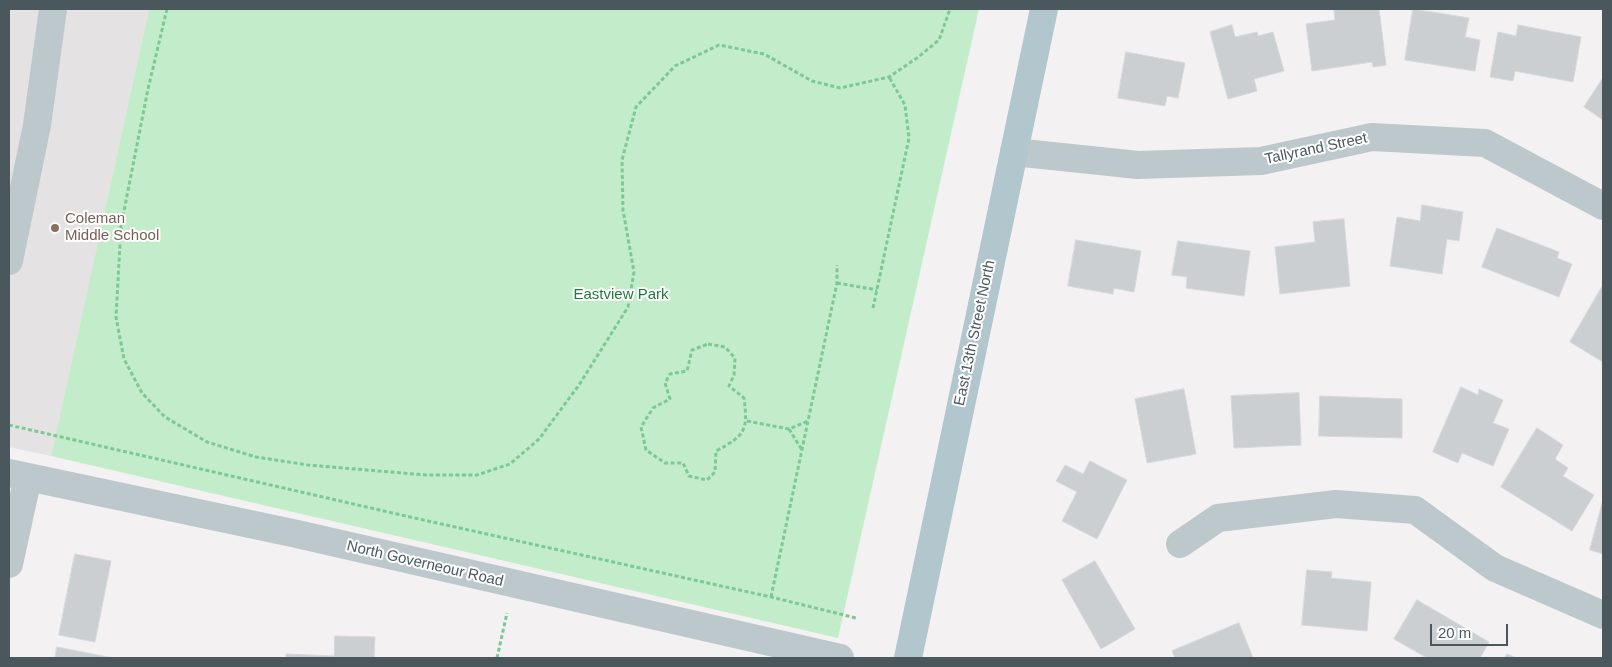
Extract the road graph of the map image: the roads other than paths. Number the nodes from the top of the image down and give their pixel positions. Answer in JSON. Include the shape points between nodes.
{"nodes":[{"id":1,"x":53,"y":9,"type":"edge"},
{"id":2,"x":1044,"y":9,"type":"edge"},
{"id":3,"x":1014,"y":152,"type":"junction"},
{"id":4,"x":1603,"y":206,"type":"edge"},
{"id":5,"x":9,"y":261,"type":"edge"},
{"id":6,"x":18,"y":475,"type":"edge"},
{"id":7,"x":1180,"y":544,"type":"dead end"},
{"id":8,"x":9,"y":564,"type":"edge"},
{"id":9,"x":1603,"y":615,"type":"edge"},
{"id":10,"x":840,"y":658,"type":"edge"},
{"id":11,"x":908,"y":658,"type":"edge"}],
"edges":[{"from":1,"to":5,"type":"street","via":[[37,125]]},
{"from":2,"to":3,"type":"main road","name":"East 13th Street North"},
{"from":3,"to":4,"type":"street","name":"Tallyrand Street","via":[[1138,166],[1261,161],[1372,137],[1485,143]]},
{"from":3,"to":11,"type":"main road","name":"East 13th Street North"},
{"from":6,"to":8,"type":"street"},
{"from":6,"to":10,"type":"street","name":"North Governeour Road","via":[[297,534]]},
{"from":7,"to":9,"type":"street","via":[[1218,518],[1336,504],[1415,510],[1495,568]]}]}
